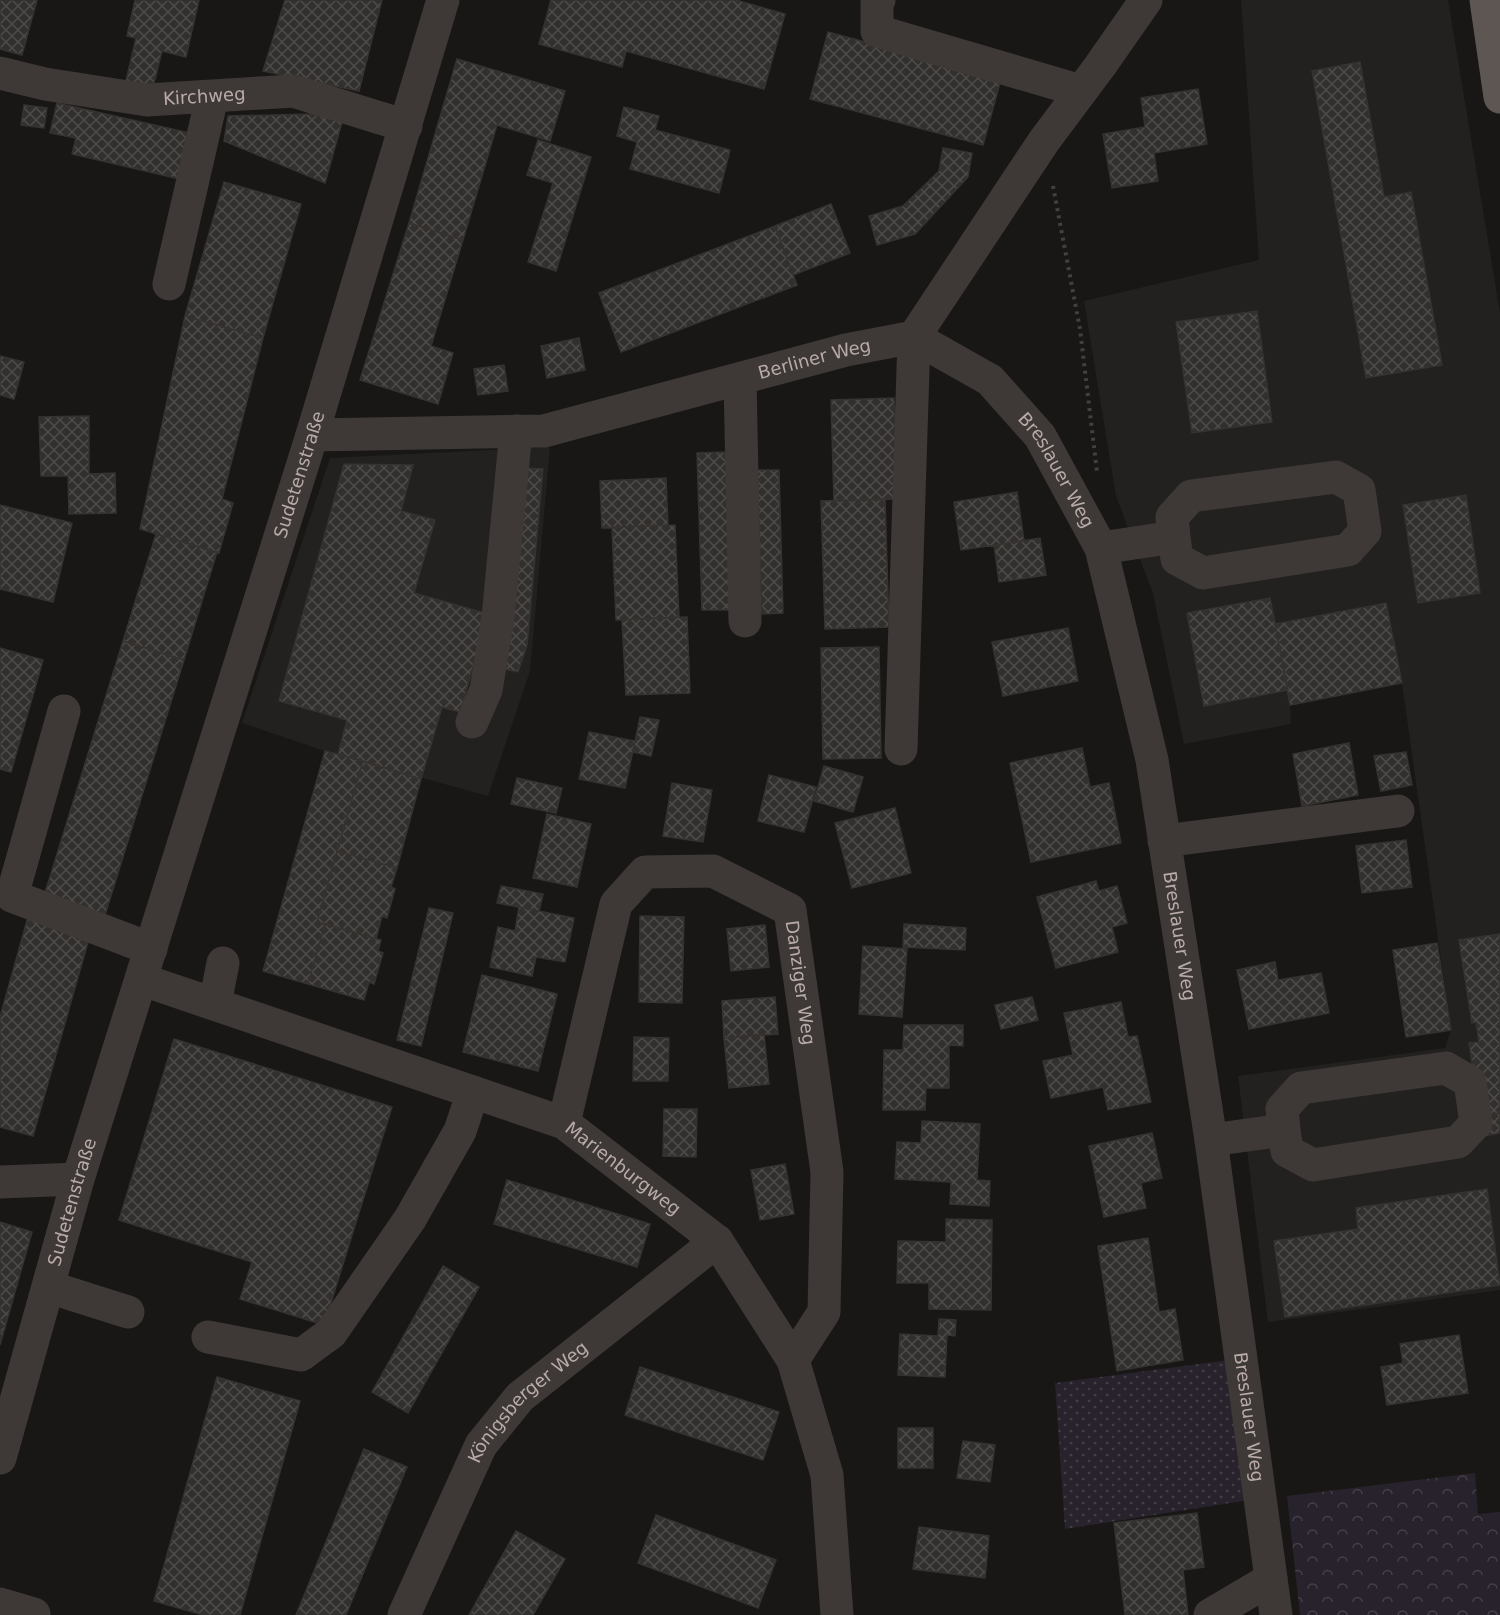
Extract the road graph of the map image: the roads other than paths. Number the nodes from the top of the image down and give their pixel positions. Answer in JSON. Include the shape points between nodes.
{"nodes":[{"id":1,"x":444,"y":0,"type":"edge"},
{"id":2,"x":879,"y":0,"type":"edge"},
{"id":3,"x":1146,"y":0,"type":"edge"},
{"id":4,"x":1486,"y":0,"type":"edge"},
{"id":5,"x":0,"y":73,"type":"edge"},
{"id":6,"x":1081,"y":91,"type":"junction"},
{"id":7,"x":212,"y":97,"type":"junction"},
{"id":8,"x":1500,"y":97,"type":"edge"},
{"id":9,"x":406,"y":126,"type":"junction"},
{"id":10,"x":169,"y":284,"type":"dead end"},
{"id":11,"x":914,"y":337,"type":"junction"},
{"id":12,"x":740,"y":379,"type":"junction"},
{"id":13,"x":516,"y":431,"type":"junction"},
{"id":14,"x":312,"y":435,"type":"junction"},
{"id":15,"x":1174,"y":537,"type":"junction"},
{"id":16,"x":1101,"y":548,"type":"junction"},
{"id":17,"x":745,"y":621,"type":"dead end"},
{"id":18,"x":64,"y":711,"type":"dead end"},
{"id":19,"x":472,"y":722,"type":"dead end"},
{"id":20,"x":901,"y":749,"type":"dead end"},
{"id":21,"x":1398,"y":811,"type":"dead end"},
{"id":22,"x":1164,"y":841,"type":"junction"},
{"id":23,"x":223,"y":963,"type":"dead end"},
{"id":24,"x":147,"y":964,"type":"junction"},
{"id":25,"x":215,"y":1004,"type":"junction"},
{"id":26,"x":473,"y":1092,"type":"junction"},
{"id":27,"x":564,"y":1123,"type":"junction"},
{"id":28,"x":1284,"y":1130,"type":"junction"},
{"id":29,"x":1211,"y":1140,"type":"junction"},
{"id":30,"x":78,"y":1179,"type":"junction"},
{"id":31,"x":0,"y":1182,"type":"edge"},
{"id":32,"x":717,"y":1241,"type":"junction"},
{"id":33,"x":49,"y":1287,"type":"junction"},
{"id":34,"x":128,"y":1312,"type":"dead end"},
{"id":35,"x":208,"y":1337,"type":"dead end"},
{"id":36,"x":793,"y":1360,"type":"junction"},
{"id":37,"x":0,"y":1458,"type":"edge"},
{"id":38,"x":1271,"y":1579,"type":"junction"},
{"id":39,"x":0,"y":1604,"type":"edge"},
{"id":40,"x":34,"y":1614,"type":"edge"},
{"id":41,"x":404,"y":1615,"type":"edge"},
{"id":42,"x":837,"y":1615,"type":"edge"},
{"id":43,"x":1210,"y":1615,"type":"edge"},
{"id":44,"x":1276,"y":1615,"type":"edge"}],
"edges":[{"from":1,"to":9,"type":"street","name":"Sudetenstraße"},
{"from":2,"to":6,"type":"street","via":[[877,31]]},
{"from":3,"to":6,"type":"street"},
{"from":4,"to":8,"type":"main road"},
{"from":5,"to":7,"type":"street","name":"Kirchweg","via":[[147,100]]},
{"from":6,"to":11,"type":"street"},
{"from":7,"to":9,"type":"street","name":"Kirchweg","via":[[293,91]]},
{"from":7,"to":10,"type":"street"},
{"from":9,"to":14,"type":"street","name":"Sudetenstraße"},
{"from":11,"to":12,"type":"street","name":"Berliner Weg","via":[[846,350]]},
{"from":11,"to":16,"type":"street","name":"Breslauer Weg","via":[[990,380],[1040,436]]},
{"from":11,"to":20,"type":"street"},
{"from":12,"to":13,"type":"street","name":"Berliner Weg","via":[[544,431]]},
{"from":12,"to":17,"type":"street"},
{"from":13,"to":14,"type":"street","name":"Berliner Weg"},
{"from":13,"to":19,"type":"street","via":[[498,617],[486,690]]},
{"from":14,"to":24,"type":"street","name":"Sudetenstraße"},
{"from":15,"to":15,"type":"street","via":[[1177,560],[1203,573],[1348,550],[1365,531],[1359,490],[1336,477],[1191,496],[1172,518]]},
{"from":15,"to":16,"type":"street"},
{"from":16,"to":22,"type":"street","name":"Breslauer Weg","via":[[1152,760]]},
{"from":18,"to":24,"type":"street","via":[[12,896]]},
{"from":21,"to":22,"type":"street"},
{"from":22,"to":29,"type":"street","name":"Breslauer Weg"},
{"from":23,"to":25,"type":"street"},
{"from":24,"to":25,"type":"street","name":"Marienburgweg"},
{"from":24,"to":30,"type":"street","name":"Sudetenstraße"},
{"from":25,"to":26,"type":"street","name":"Marienburgweg"},
{"from":26,"to":27,"type":"street","name":"Marienburgweg"},
{"from":26,"to":35,"type":"street","via":[[460,1131],[410,1219],[331,1333],[301,1355]]},
{"from":27,"to":32,"type":"street","name":"Marienburgweg"},
{"from":27,"to":36,"type":"street","name":"Danziger Weg","via":[[616,904],[645,872],[713,871],[790,910],[827,1172],[824,1312]]},
{"from":28,"to":28,"type":"street","via":[[1287,1151],[1313,1165],[1458,1142],[1476,1123],[1470,1082],[1446,1068],[1301,1088],[1282,1109]]},
{"from":28,"to":29,"type":"street"},
{"from":29,"to":38,"type":"street","name":"Breslauer Weg"},
{"from":30,"to":31,"type":"street"},
{"from":30,"to":33,"type":"street","name":"Sudetenstraße"},
{"from":32,"to":36,"type":"street","name":"Marienburgweg"},
{"from":32,"to":41,"type":"street","name":"Königsberger Weg","via":[[520,1397],[481,1445]]},
{"from":33,"to":34,"type":"street"},
{"from":33,"to":37,"type":"street","name":"Sudetenstraße"},
{"from":36,"to":42,"type":"street","name":"Marienburgweg","via":[[827,1475]]},
{"from":38,"to":43,"type":"street"},
{"from":38,"to":44,"type":"street","name":"Breslauer Weg"},
{"from":39,"to":40,"type":"street"}]}
